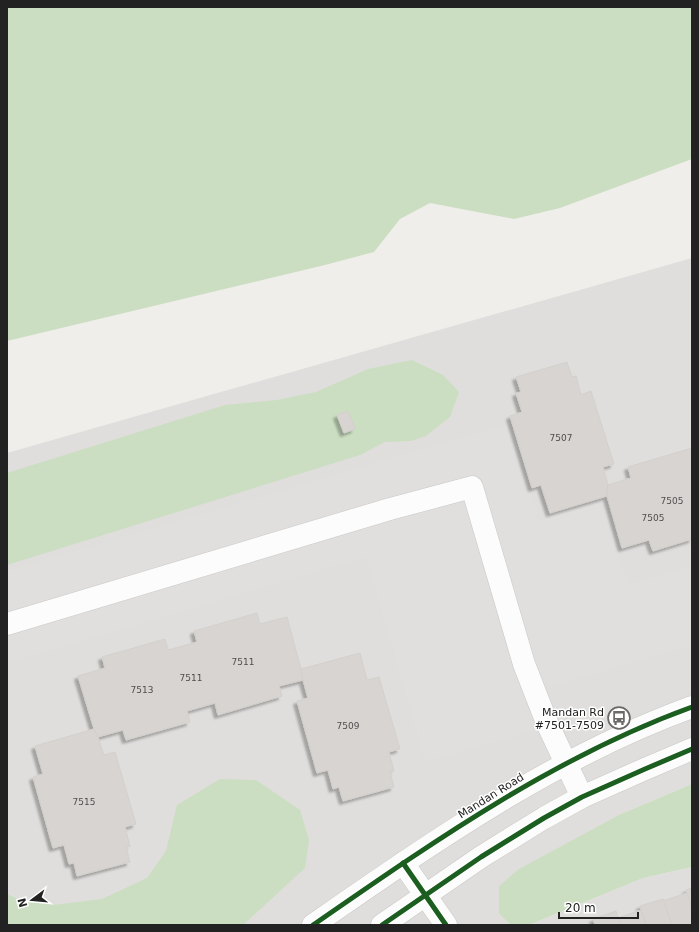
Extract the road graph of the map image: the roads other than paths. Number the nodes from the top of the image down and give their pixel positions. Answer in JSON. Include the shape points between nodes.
{"nodes":[{"id":1,"x":7,"y":624,"type":"edge"},
{"id":2,"x":692,"y":707,"type":"edge"},
{"id":3,"x":692,"y":749,"type":"edge"},
{"id":4,"x":566,"y":764,"type":"junction"},
{"id":5,"x":582,"y":797,"type":"junction"},
{"id":6,"x":404,"y":863,"type":"junction"},
{"id":7,"x":426,"y":895,"type":"junction"},
{"id":8,"x":313,"y":925,"type":"edge"},
{"id":9,"x":382,"y":925,"type":"edge"},
{"id":10,"x":446,"y":925,"type":"edge"}],
"edges":[{"from":1,"to":4,"type":"street","via":[[390,509],[472,487],[524,664],[547,724]]},
{"from":2,"to":4,"type":"street","name":"Mandan Road","via":[[627,734]]},
{"from":3,"to":5,"type":"street"},
{"from":4,"to":5,"type":"street"},
{"from":4,"to":6,"type":"street","name":"Mandan Road","via":[[522,788]]},
{"from":5,"to":7,"type":"street","via":[[480,857]]},
{"from":6,"to":7,"type":"street"},
{"from":6,"to":8,"type":"street","name":"Mandan Road"},
{"from":7,"to":9,"type":"street"},
{"from":7,"to":10,"type":"street"}]}
